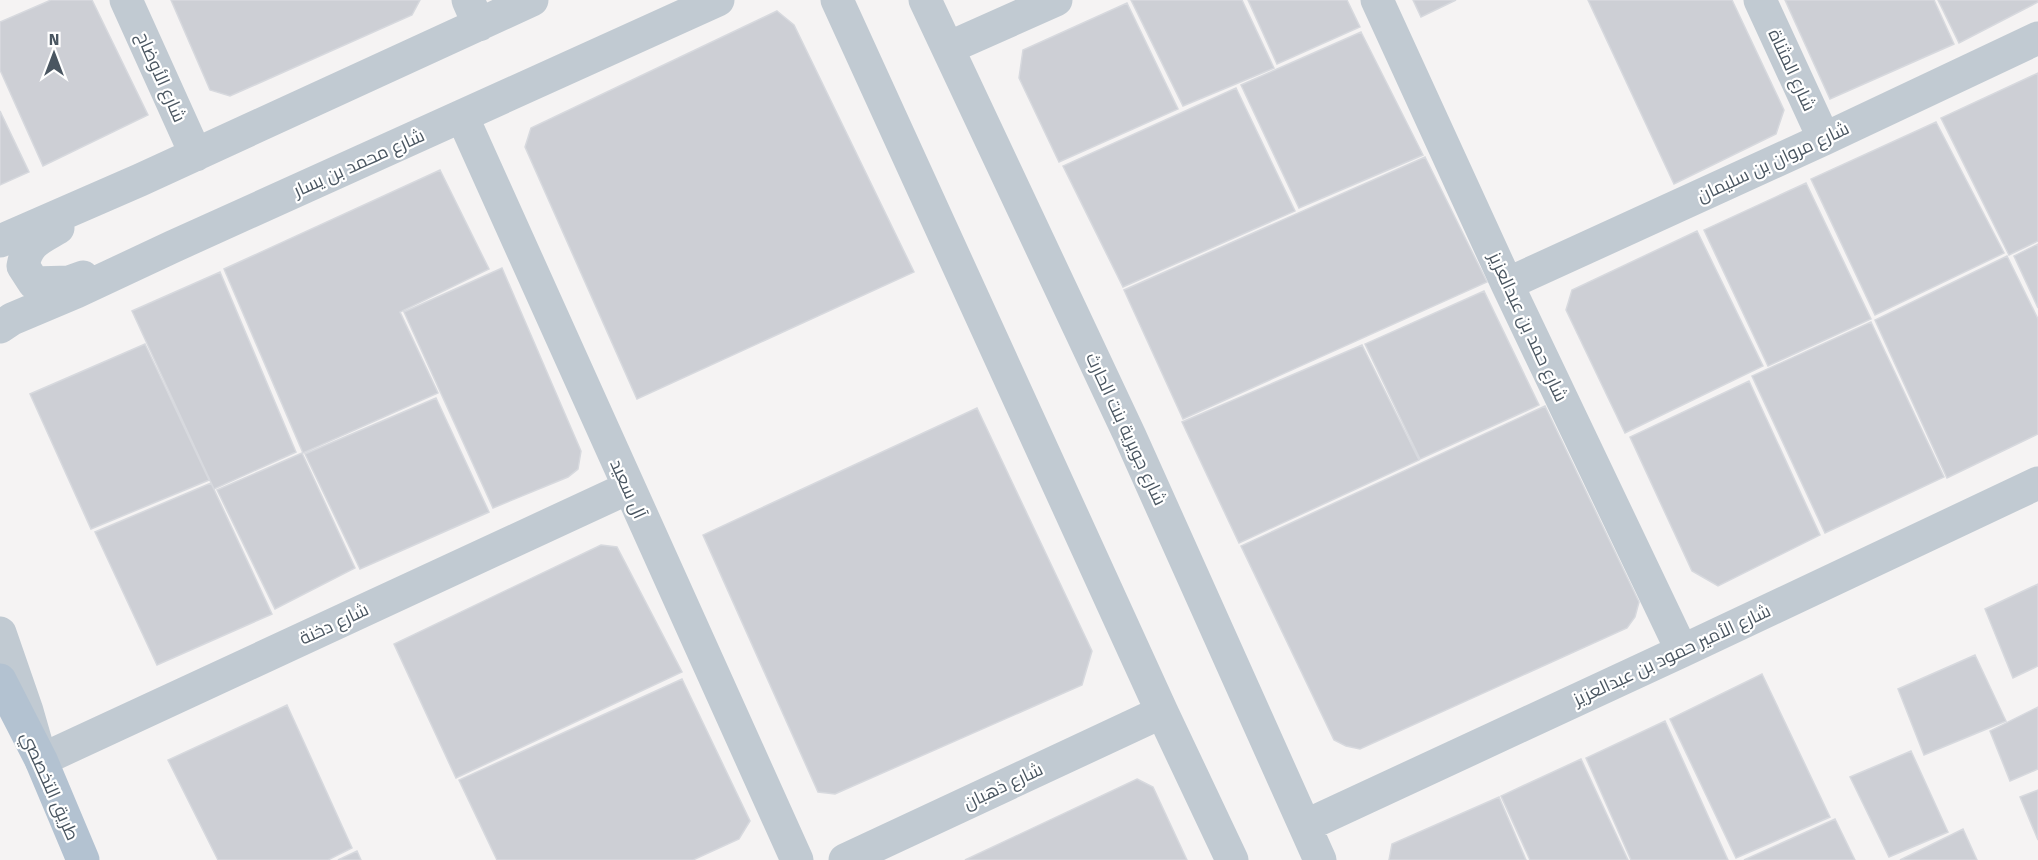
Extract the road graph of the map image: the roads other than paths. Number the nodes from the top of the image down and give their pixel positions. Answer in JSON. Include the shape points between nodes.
{"nodes":[{"id":1,"x":126,"y":0,"type":"edge"},
{"id":2,"x":532,"y":0,"type":"edge"},
{"id":3,"x":718,"y":0,"type":"edge"},
{"id":4,"x":837,"y":0,"type":"edge"},
{"id":5,"x":925,"y":0,"type":"edge"},
{"id":6,"x":1056,"y":0,"type":"edge"},
{"id":7,"x":1377,"y":0,"type":"edge"},
{"id":8,"x":1760,"y":0,"type":"edge"},
{"id":9,"x":474,"y":12,"type":"edge"},
{"id":10,"x":2038,"y":38,"type":"edge"},
{"id":11,"x":948,"y":48,"type":"junction"},
{"id":12,"x":462,"y":116,"type":"junction"},
{"id":13,"x":1824,"y":140,"type":"junction"},
{"id":14,"x":196,"y":154,"type":"junction"},
{"id":15,"x":140,"y":180,"type":"junction"},
{"id":16,"x":0,"y":242,"type":"edge"},
{"id":17,"x":172,"y":247,"type":"junction"},
{"id":18,"x":1507,"y":284,"type":"junction"},
{"id":19,"x":0,"y":327,"type":"edge"},
{"id":20,"x":2038,"y":483,"type":"edge"},
{"id":21,"x":628,"y":488,"type":"junction"},
{"id":22,"x":0,"y":633,"type":"edge"},
{"id":23,"x":1682,"y":651,"type":"junction"},
{"id":24,"x":0,"y":680,"type":"edge"},
{"id":25,"x":1162,"y":712,"type":"junction"},
{"id":26,"x":41,"y":760,"type":"junction"},
{"id":27,"x":1305,"y":826,"type":"junction"},
{"id":28,"x":83,"y":860,"type":"edge"},
{"id":29,"x":797,"y":860,"type":"edge"},
{"id":30,"x":844,"y":860,"type":"edge"},
{"id":31,"x":1232,"y":860,"type":"edge"},
{"id":32,"x":1320,"y":860,"type":"edge"}],
"edges":[{"from":1,"to":14,"type":"street","name":"شارع الأوضاح"},
{"from":2,"to":9,"type":"street"},
{"from":3,"to":12,"type":"street","name":"شارع محمد بن يسار"},
{"from":4,"to":25,"type":"street"},
{"from":5,"to":11,"type":"street","name":"شارع جويرية بنت الحارث"},
{"from":6,"to":11,"type":"street"},
{"from":7,"to":18,"type":"street","name":"شارع حمد بن عبدالعزيز"},
{"from":8,"to":13,"type":"street","name":"شارع المثناة"},
{"from":9,"to":14,"type":"street"},
{"from":10,"to":13,"type":"street","name":"شارع مروان بن سليمان"},
{"from":11,"to":27,"type":"street","name":"شارع جويرية بنت الحارث","via":[[1130,436]]},
{"from":12,"to":17,"type":"street","name":"شارع محمد بن يسار"},
{"from":12,"to":21,"type":"street","name":"آل سعيد"},
{"from":13,"to":18,"type":"street","name":"شارع مروان بن سليمان"},
{"from":14,"to":15,"type":"street"},
{"from":15,"to":16,"type":"street"},
{"from":15,"to":17,"type":"street","via":[[39,239],[25,252],[23,266],[34,283],[69,282]]},
{"from":17,"to":19,"type":"street","name":"شارع محمد بن يسار"},
{"from":18,"to":23,"type":"street","name":"شارع حمد بن عبدالعزيز"},
{"from":20,"to":23,"type":"street","name":"شارع الأمير حمود بن عبدالعزيز"},
{"from":21,"to":26,"type":"street","name":"شارع دخنة"},
{"from":21,"to":29,"type":"street","name":"آل سعيد"},
{"from":22,"to":26,"type":"street"},
{"from":23,"to":27,"type":"street","name":"شارع الأمير حمود بن عبدالعزيز"},
{"from":24,"to":26,"type":"main road","name":"طريق التخصصي"},
{"from":25,"to":30,"type":"street","name":"شارع ذهبان"},
{"from":25,"to":31,"type":"street"},
{"from":26,"to":28,"type":"main road","name":"طريق التخصصي"},
{"from":27,"to":32,"type":"street","name":"شارع جويرية بنت الحارث"}]}
